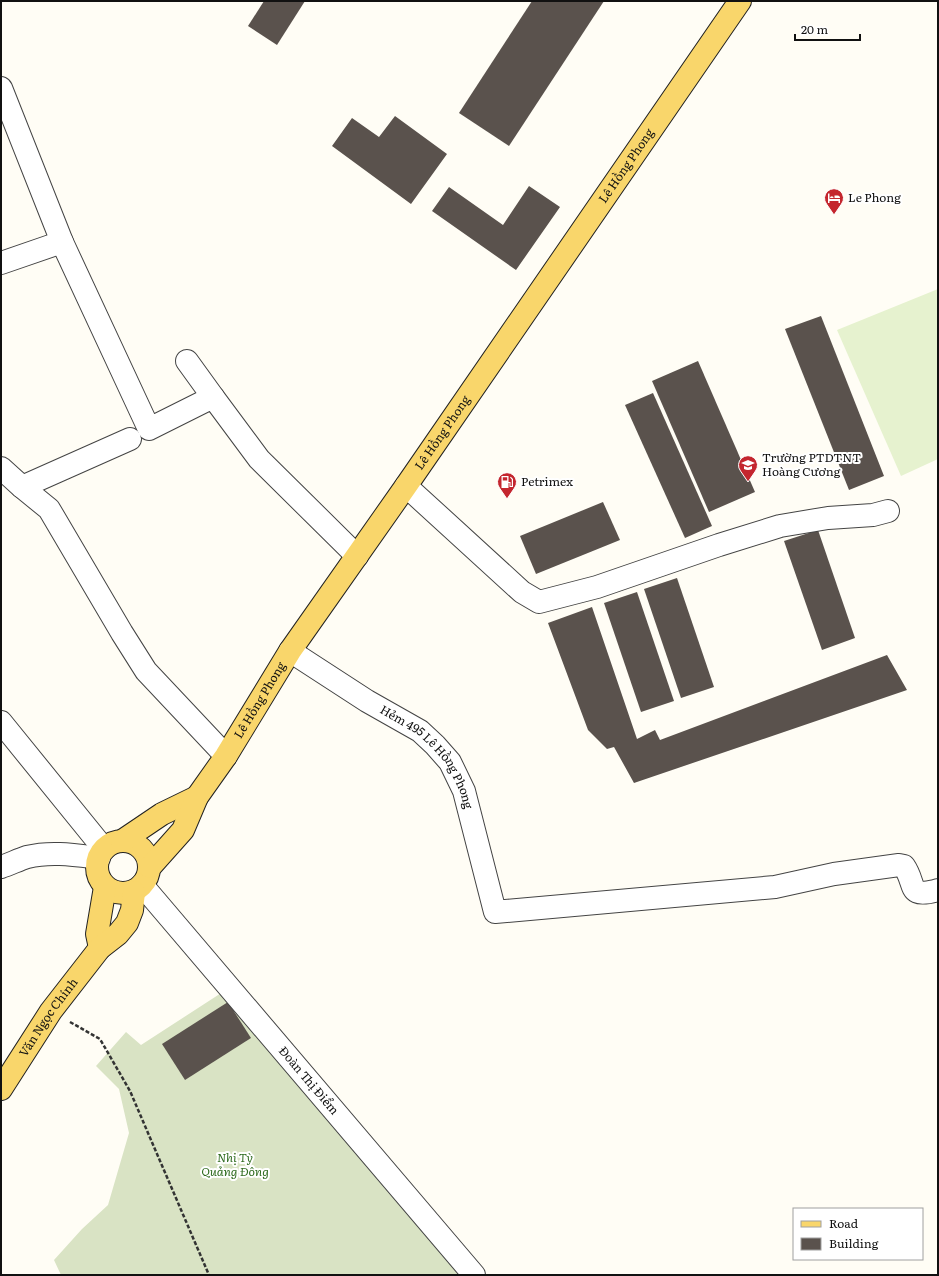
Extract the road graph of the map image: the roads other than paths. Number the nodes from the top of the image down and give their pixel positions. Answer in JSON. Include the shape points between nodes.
{"nodes":[{"id":1,"x":740,"y":1,"type":"edge"},
{"id":2,"x":1,"y":88,"type":"edge"},
{"id":3,"x":62,"y":242,"type":"junction"},
{"id":4,"x":1,"y":263,"type":"edge"},
{"id":5,"x":187,"y":361,"type":"dead end"},
{"id":6,"x":213,"y":397,"type":"junction"},
{"id":7,"x":130,"y":439,"type":"dead end"},
{"id":8,"x":1,"y":468,"type":"edge"},
{"id":9,"x":406,"y":486,"type":"junction"},
{"id":10,"x":22,"y":487,"type":"junction"},
{"id":11,"x":888,"y":511,"type":"dead end"},
{"id":12,"x":357,"y":556,"type":"junction"},
{"id":13,"x":290,"y":651,"type":"junction"},
{"id":14,"x":1,"y":722,"type":"edge"},
{"id":15,"x":226,"y":756,"type":"junction"},
{"id":16,"x":197,"y":797,"type":"junction"},
{"id":17,"x":108,"y":849,"type":"junction"},
{"id":18,"x":1,"y":867,"type":"edge"},
{"id":19,"x":142,"y":881,"type":"junction"},
{"id":20,"x":105,"y":887,"type":"junction"},
{"id":21,"x":938,"y":890,"type":"edge"},
{"id":22,"x":100,"y":948,"type":"junction"},
{"id":23,"x":1,"y":1089,"type":"edge"},
{"id":24,"x":474,"y":1275,"type":"edge"}],
"edges":[{"from":1,"to":9,"type":"main road","name":"Lê Hồng Phong"},
{"from":2,"to":3,"type":"street"},
{"from":3,"to":4,"type":"street"},
{"from":3,"to":6,"type":"street","via":[[150,429]]},
{"from":5,"to":6,"type":"street"},
{"from":6,"to":12,"type":"street","via":[[259,459]]},
{"from":7,"to":10,"type":"street"},
{"from":8,"to":10,"type":"street"},
{"from":9,"to":11,"type":"street","via":[[522,592],[538,602],[597,587],[780,526]]},
{"from":9,"to":12,"type":"main road","name":"Lê Hồng Phong"},
{"from":10,"to":15,"type":"street","via":[[49,509],[146,671]]},
{"from":12,"to":13,"type":"main road","name":"Lê Hồng Phong"},
{"from":13,"to":15,"type":"main road","name":"Lê Hồng Phong"},
{"from":13,"to":21,"type":"street","name":"Hẻm 495 Lê Hồng Phong","via":[[367,701],[420,730],[450,762],[464,791],[495,912],[775,887],[834,874],[898,865],[904,866],[913,889],[924,894]]},
{"from":14,"to":17,"type":"street"},
{"from":15,"to":16,"type":"main road","name":"Lê Hồng Phong"},
{"from":16,"to":17,"type":"main road","via":[[162,814]]},
{"from":16,"to":19,"type":"main road","name":"Lê Hồng Phong","via":[[183,830]]},
{"from":17,"to":18,"type":"street","via":[[28,857]]},
{"from":17,"to":19,"type":"main road","via":[[132,843],[141,848],[147,857]]},
{"from":17,"to":20,"type":"main road","via":[[97,868],[99,878]]},
{"from":19,"to":20,"type":"main road","via":[[124,894]]},
{"from":19,"to":22,"type":"main road","name":"Văn Ngọc Chính","via":[[127,923]]},
{"from":19,"to":24,"type":"street","name":"Đoàn Thị Điểm"},
{"from":20,"to":22,"type":"main road","via":[[97,934]]},
{"from":22,"to":23,"type":"main road","name":"Văn Ngọc Chính","via":[[51,1011]]}]}
